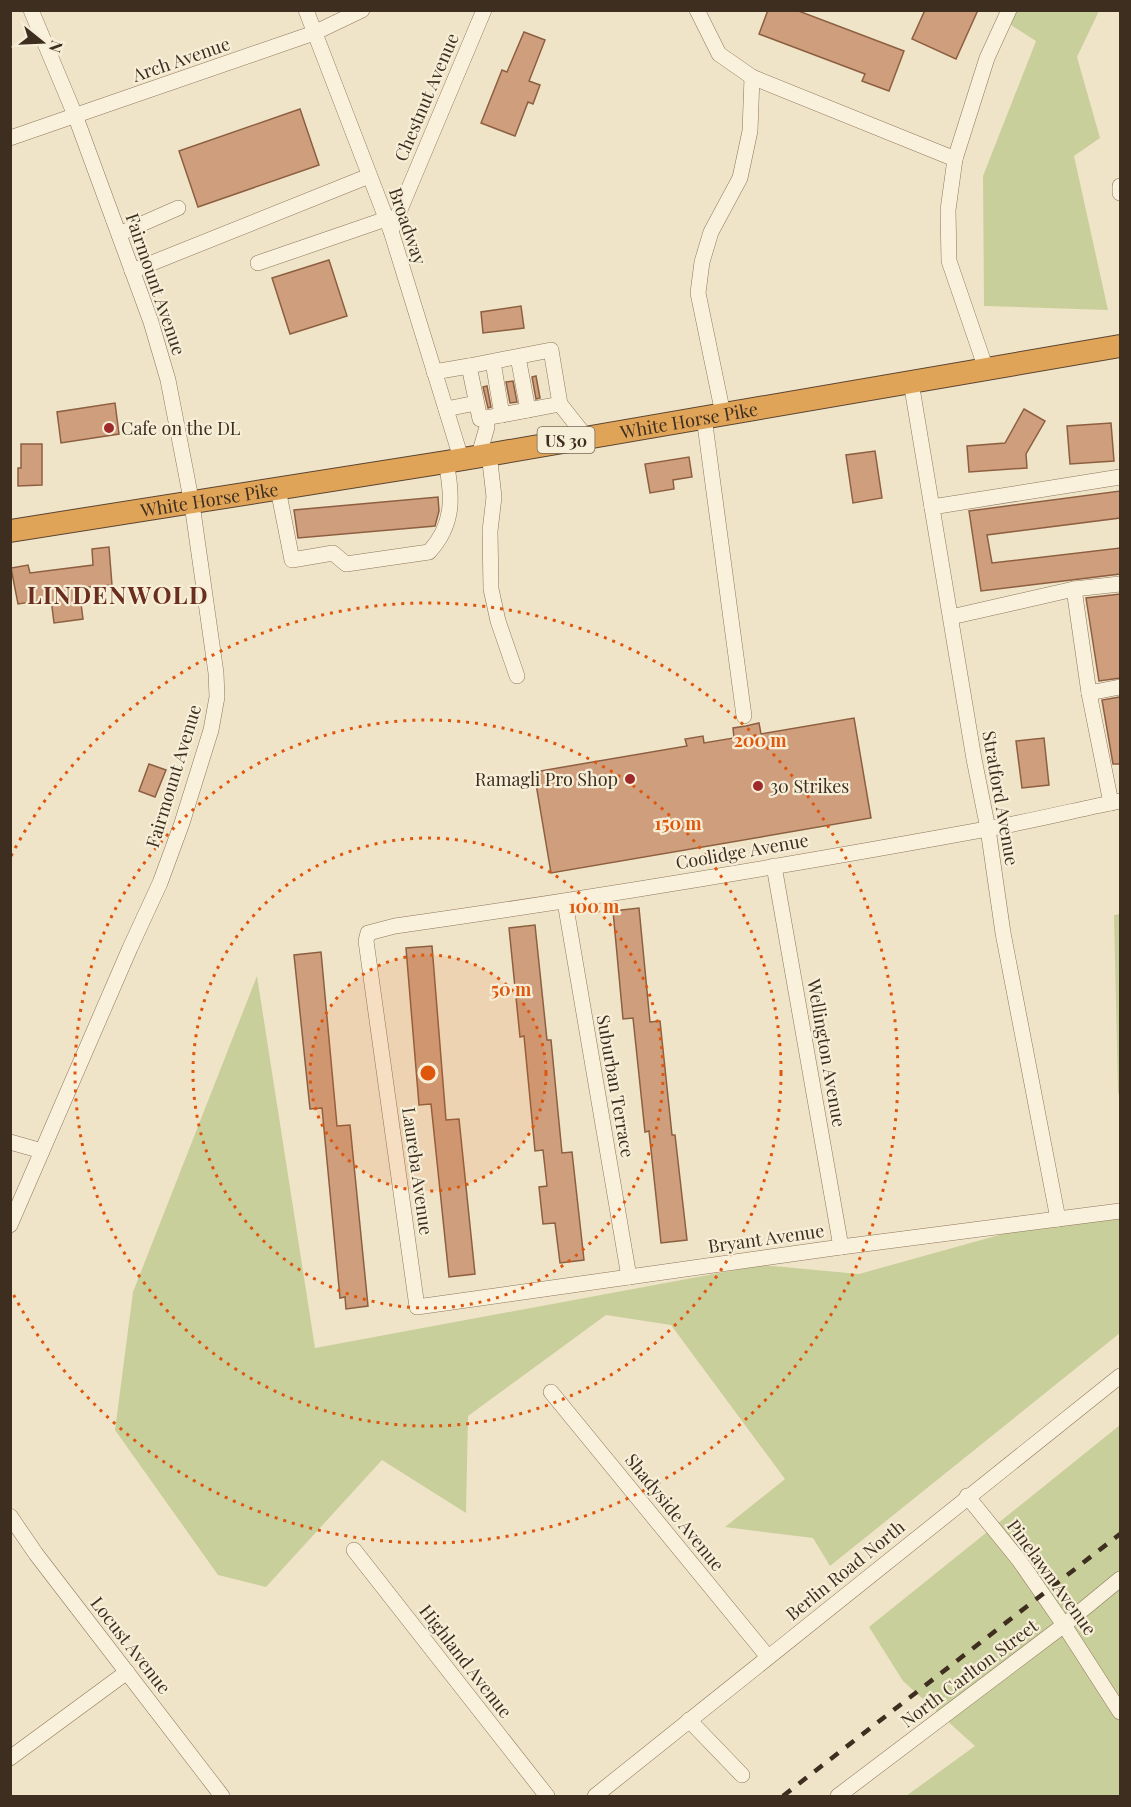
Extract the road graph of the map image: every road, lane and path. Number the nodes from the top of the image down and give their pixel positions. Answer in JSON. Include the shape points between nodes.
{"nodes":[{"id":1,"x":30,"y":10,"type":"edge"},
{"id":2,"x":306,"y":10,"type":"edge"},
{"id":3,"x":362,"y":10,"type":"edge"},
{"id":4,"x":484,"y":10,"type":"edge"},
{"id":5,"x":697,"y":10,"type":"edge"},
{"id":6,"x":1009,"y":10,"type":"edge"},
{"id":7,"x":314,"y":33,"type":"junction"},
{"id":8,"x":752,"y":77,"type":"junction"},
{"id":9,"x":75,"y":116,"type":"junction"},
{"id":10,"x":10,"y":138,"type":"edge"},
{"id":11,"x":956,"y":159,"type":"junction"},
{"id":12,"x":369,"y":176,"type":"junction"},
{"id":13,"x":1120,"y":186,"type":"edge"},
{"id":14,"x":1120,"y":193,"type":"edge"},
{"id":15,"x":178,"y":208,"type":"dead end"},
{"id":16,"x":388,"y":225,"type":"junction"},
{"id":17,"x":119,"y":234,"type":"junction"},
{"id":18,"x":258,"y":262,"type":"dead end"},
{"id":19,"x":132,"y":271,"type":"junction"},
{"id":20,"x":1120,"y":346,"type":"edge"},
{"id":21,"x":518,"y":357,"type":"junction"},
{"id":22,"x":493,"y":362,"type":"junction"},
{"id":23,"x":469,"y":366,"type":"junction"},
{"id":24,"x":986,"y":369,"type":"junction"},
{"id":25,"x":434,"y":372,"type":"junction"},
{"id":26,"x":911,"y":382,"type":"junction"},
{"id":27,"x":476,"y":403,"type":"junction"},
{"id":28,"x":560,"y":404,"type":"junction"},
{"id":29,"x":446,"y":409,"type":"junction"},
{"id":30,"x":528,"y":410,"type":"junction"},
{"id":31,"x":494,"y":417,"type":"junction"},
{"id":32,"x":704,"y":418,"type":"junction"},
{"id":33,"x":586,"y":437,"type":"junction"},
{"id":34,"x":469,"y":457,"type":"junction"},
{"id":35,"x":1120,"y":477,"type":"edge"},
{"id":36,"x":278,"y":489,"type":"junction"},
{"id":37,"x":192,"y":504,"type":"junction"},
{"id":38,"x":932,"y":507,"type":"junction"},
{"id":39,"x":10,"y":531,"type":"edge"},
{"id":40,"x":1120,"y":584,"type":"edge"},
{"id":41,"x":1074,"y":589,"type":"junction"},
{"id":42,"x":951,"y":617,"type":"junction"},
{"id":43,"x":517,"y":676,"type":"dead end"},
{"id":44,"x":1120,"y":687,"type":"edge"},
{"id":45,"x":1089,"y":693,"type":"junction"},
{"id":46,"x":744,"y":716,"type":"dead end"},
{"id":47,"x":1116,"y":802,"type":"edge"},
{"id":48,"x":988,"y":829,"type":"junction"},
{"id":49,"x":774,"y":866,"type":"junction"},
{"id":50,"x":565,"y":902,"type":"junction"},
{"id":51,"x":368,"y":933,"type":"joint"},
{"id":52,"x":10,"y":1142,"type":"edge"},
{"id":53,"x":42,"y":1151,"type":"junction"},
{"id":54,"x":1120,"y":1211,"type":"edge"},
{"id":55,"x":1058,"y":1219,"type":"junction"},
{"id":56,"x":10,"y":1225,"type":"edge"},
{"id":57,"x":841,"y":1246,"type":"junction"},
{"id":58,"x":628,"y":1277,"type":"junction"},
{"id":59,"x":417,"y":1307,"type":"joint"},
{"id":60,"x":1120,"y":1376,"type":"edge"},
{"id":61,"x":551,"y":1392,"type":"dead end"},
{"id":62,"x":968,"y":1496,"type":"junction"},
{"id":63,"x":10,"y":1516,"type":"edge"},
{"id":64,"x":354,"y":1550,"type":"dead end"},
{"id":65,"x":1120,"y":1579,"type":"edge"},
{"id":66,"x":1064,"y":1625,"type":"junction"},
{"id":67,"x":768,"y":1657,"type":"junction"},
{"id":68,"x":127,"y":1672,"type":"junction"},
{"id":69,"x":1120,"y":1712,"type":"edge"},
{"id":70,"x":689,"y":1720,"type":"junction"},
{"id":71,"x":10,"y":1758,"type":"edge"},
{"id":72,"x":742,"y":1775,"type":"dead end"},
{"id":73,"x":222,"y":1797,"type":"edge"},
{"id":74,"x":547,"y":1797,"type":"edge"},
{"id":75,"x":595,"y":1797,"type":"edge"},
{"id":76,"x":838,"y":1797,"type":"edge"}],
"edges":[{"from":1,"to":9,"type":"street","name":"Fairmount Avenue"},
{"from":2,"to":7,"type":"street","name":"Broadway"},
{"from":3,"to":7,"type":"street","name":"Arch Avenue"},
{"from":4,"to":16,"type":"street","name":"Chestnut Avenue"},
{"from":5,"to":8,"type":"street","via":[[719,54]]},
{"from":6,"to":11,"type":"street","via":[[987,58]]},
{"from":7,"to":9,"type":"street","name":"Arch Avenue"},
{"from":7,"to":12,"type":"street","name":"Broadway"},
{"from":8,"to":11,"type":"street"},
{"from":8,"to":32,"type":"street","via":[[750,131],[740,178],[711,232],[698,293],[723,414]]},
{"from":9,"to":10,"type":"street","name":"Arch Avenue"},
{"from":9,"to":17,"type":"street","name":"Fairmount Avenue"},
{"from":11,"to":24,"type":"street","via":[[948,210],[949,261]]},
{"from":12,"to":16,"type":"street","name":"Broadway"},
{"from":12,"to":19,"type":"street"},
{"from":13,"to":14,"type":"street"},
{"from":15,"to":17,"type":"street"},
{"from":16,"to":18,"type":"street"},
{"from":16,"to":25,"type":"street","name":"Broadway"},
{"from":17,"to":19,"type":"street","name":"Fairmount Avenue"},
{"from":19,"to":37,"type":"street","name":"Fairmount Avenue","via":[[168,380]]},
{"from":20,"to":24,"type":"highway","name":"White Horse Pike","number":"US 30"},
{"from":21,"to":22,"type":"street"},
{"from":21,"to":28,"type":"street","via":[[551,350]]},
{"from":21,"to":30,"type":"street"},
{"from":22,"to":23,"type":"street"},
{"from":22,"to":31,"type":"street"},
{"from":23,"to":25,"type":"street"},
{"from":23,"to":27,"type":"street"},
{"from":24,"to":26,"type":"highway","name":"White Horse Pike","number":"US 30"},
{"from":25,"to":29,"type":"street","name":"Broadway"},
{"from":26,"to":32,"type":"highway","name":"White Horse Pike","number":"US 30"},
{"from":26,"to":38,"type":"street","name":"Stratford Avenue"},
{"from":27,"to":29,"type":"street"},
{"from":27,"to":31,"type":"street","via":[[480,420]]},
{"from":28,"to":30,"type":"street"},
{"from":28,"to":33,"type":"street"},
{"from":29,"to":34,"type":"street","name":"Broadway"},
{"from":30,"to":31,"type":"street"},
{"from":31,"to":34,"type":"street"},
{"from":32,"to":33,"type":"highway","name":"White Horse Pike","number":"US 30"},
{"from":32,"to":46,"type":"street"},
{"from":33,"to":34,"type":"highway","name":"White Horse Pike","number":"US 30"},
{"from":34,"to":36,"type":"highway","name":"White Horse Pike","number":"US 30"},
{"from":34,"to":36,"type":"street","via":[[450,503],[445,531],[429,552],[346,564],[333,553],[292,560]]},
{"from":34,"to":43,"type":"street","via":[[494,497],[491,589]]},
{"from":35,"to":38,"type":"street"},
{"from":36,"to":37,"type":"highway","name":"White Horse Pike","number":"US 30"},
{"from":37,"to":39,"type":"highway","name":"White Horse Pike","number":"US 30"},
{"from":37,"to":53,"type":"street","name":"Fairmount Avenue","via":[[216,674],[217,697],[211,730],[160,883]]},
{"from":38,"to":42,"type":"street","name":"Stratford Avenue"},
{"from":40,"to":41,"type":"street"},
{"from":41,"to":42,"type":"street"},
{"from":41,"to":45,"type":"street"},
{"from":42,"to":48,"type":"street","name":"Stratford Avenue"},
{"from":44,"to":45,"type":"street"},
{"from":45,"to":47,"type":"street"},
{"from":47,"to":48,"type":"street","name":"Coolidge Avenue"},
{"from":48,"to":49,"type":"street","name":"Coolidge Avenue"},
{"from":48,"to":55,"type":"street","name":"Stratford Avenue","via":[[1003,933]]},
{"from":49,"to":50,"type":"street","name":"Coolidge Avenue"},
{"from":49,"to":57,"type":"street","name":"Wellington Avenue"},
{"from":50,"to":51,"type":"street","name":"Coolidge Avenue"},
{"from":50,"to":58,"type":"street","name":"Suburban Terrace"},
{"from":51,"to":59,"type":"street","name":"Laureba Avenue","via":[[366,941]]},
{"from":52,"to":53,"type":"street"},
{"from":53,"to":56,"type":"street","name":"Fairmount Avenue"},
{"from":54,"to":55,"type":"street","name":"Bryant Avenue"},
{"from":55,"to":57,"type":"street","name":"Bryant Avenue"},
{"from":57,"to":58,"type":"street","name":"Bryant Avenue"},
{"from":58,"to":59,"type":"street","name":"Bryant Avenue"},
{"from":60,"to":62,"type":"street","name":"Berlin Road North"},
{"from":61,"to":67,"type":"street","name":"Shadyside Avenue"},
{"from":62,"to":66,"type":"street","name":"Pinelawn Avenue"},
{"from":62,"to":67,"type":"street","name":"Berlin Road North"},
{"from":63,"to":68,"type":"street","name":"Locust Avenue"},
{"from":64,"to":74,"type":"street","name":"Highland Avenue"},
{"from":65,"to":66,"type":"street","name":"North Carlton Street"},
{"from":66,"to":69,"type":"street","name":"Pinelawn Avenue"},
{"from":66,"to":76,"type":"street","name":"North Carlton Street"},
{"from":67,"to":70,"type":"street","name":"Berlin Road North"},
{"from":68,"to":71,"type":"street"},
{"from":68,"to":73,"type":"street","name":"Locust Avenue"},
{"from":70,"to":72,"type":"street"},
{"from":70,"to":75,"type":"street","name":"Berlin Road North"}]}
